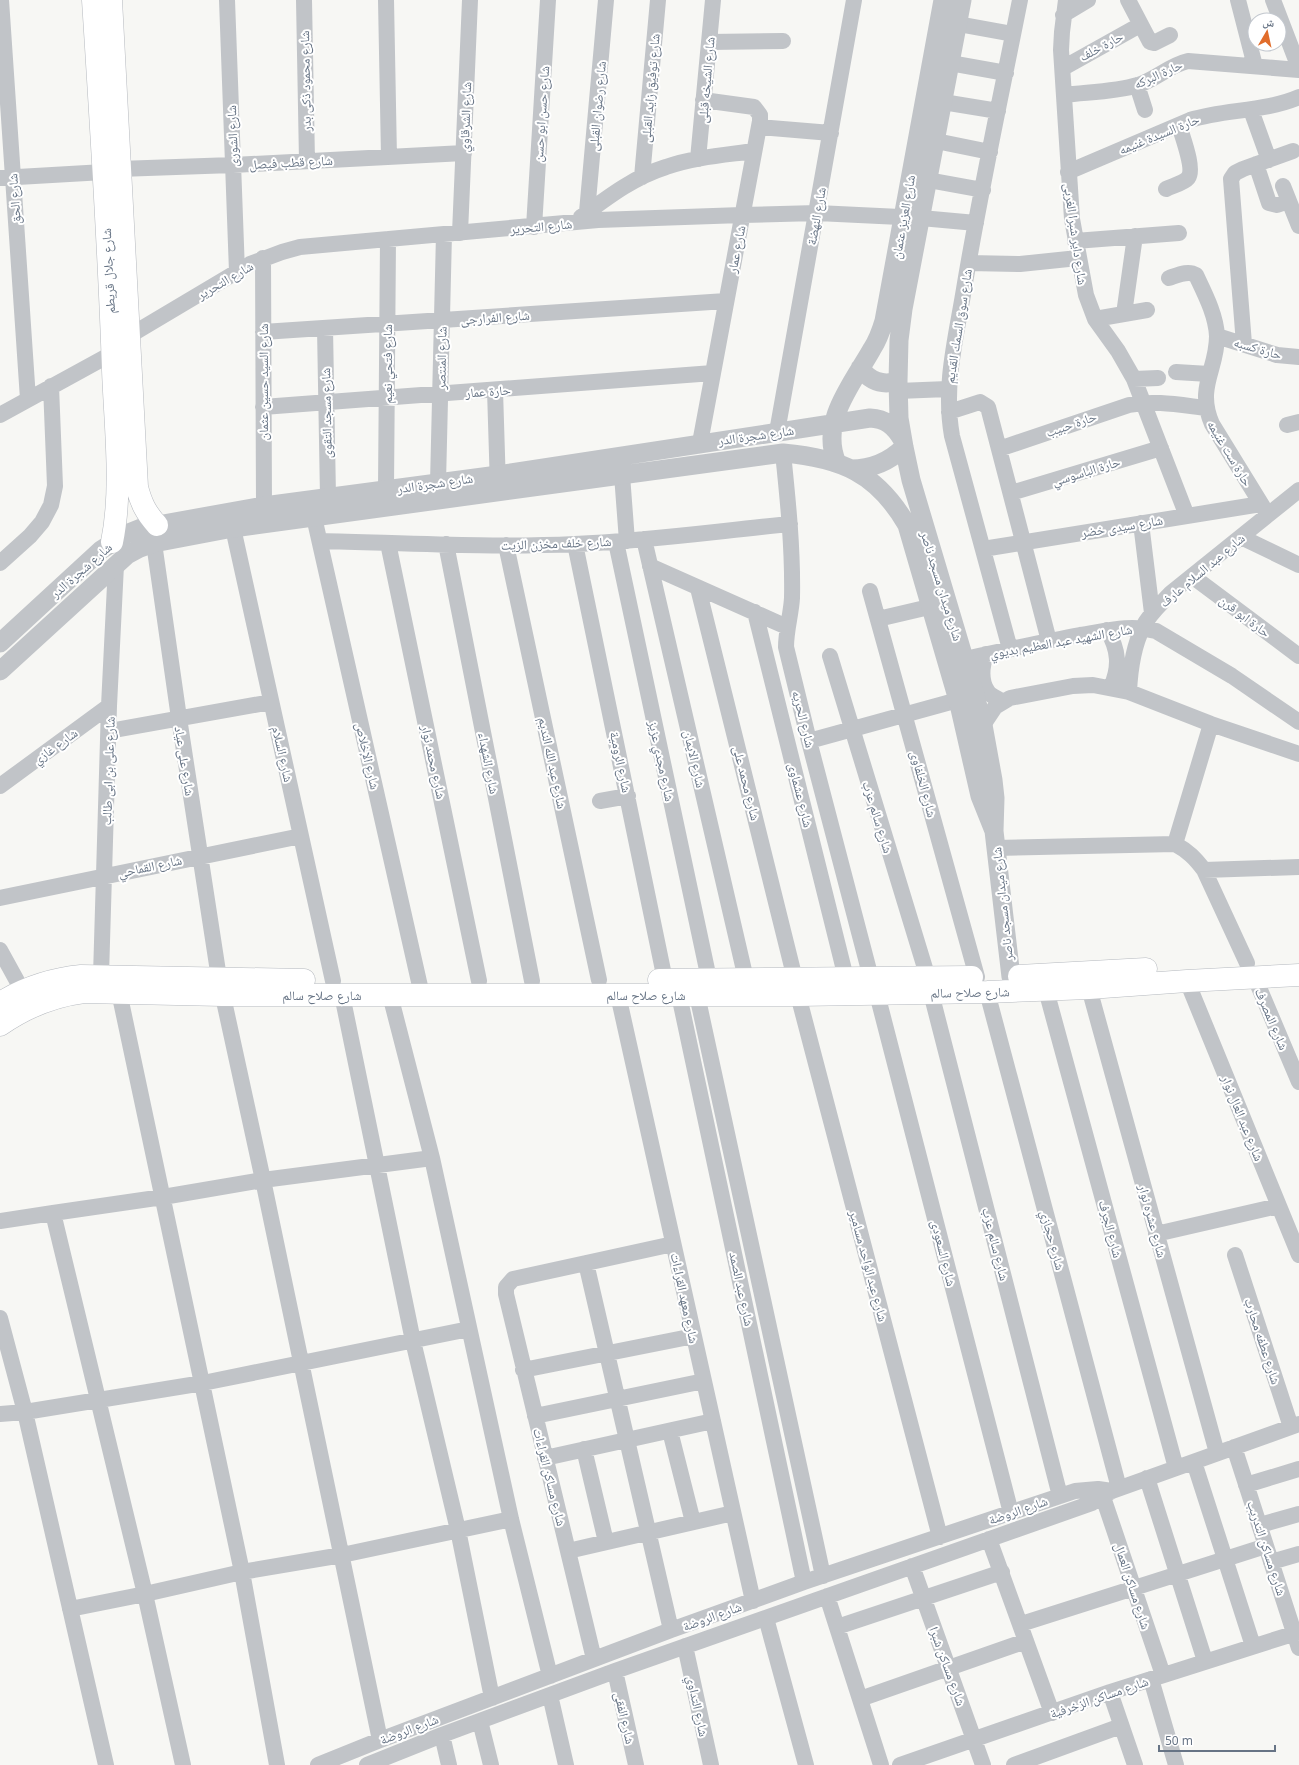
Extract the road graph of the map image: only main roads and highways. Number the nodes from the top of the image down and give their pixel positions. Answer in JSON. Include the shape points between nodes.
{"nodes":[{"id":1,"x":93,"y":0,"type":"edge"},
{"id":2,"x":111,"y":0,"type":"edge"},
{"id":3,"x":106,"y":72,"type":"junction"},
{"id":4,"x":111,"y":170,"type":"junction"},
{"id":5,"x":126,"y":473,"type":"junction"},
{"id":6,"x":156,"y":534,"type":"road end"},
{"id":7,"x":112,"y":542,"type":"road end"},
{"id":8,"x":1299,"y":961,"type":"edge"},
{"id":9,"x":1251,"y":970,"type":"junction"},
{"id":10,"x":1299,"y":975,"type":"edge"},
{"id":11,"x":982,"y":985,"type":"junction"},
{"id":12,"x":874,"y":986,"type":"junction"},
{"id":13,"x":221,"y":987,"type":"junction"},
{"id":14,"x":688,"y":987,"type":"junction"},
{"id":15,"x":797,"y":987,"type":"junction"},
{"id":16,"x":337,"y":988,"type":"junction"},
{"id":17,"x":420,"y":988,"type":"junction"},
{"id":18,"x":0,"y":1003,"type":"edge"},
{"id":19,"x":0,"y":1025,"type":"edge"}],
"edges":[{"from":1,"to":3,"type":"main road","name":"شارع جلال قريطم"},
{"from":2,"to":3,"type":"main road","name":"شارع جلال قريطم"},
{"from":3,"to":4,"type":"main road","name":"شارع جلال قريطم"},
{"from":4,"to":5,"type":"main road","name":"شارع جلال قريطم","via":[[112,353]]},
{"from":4,"to":5,"type":"main road","name":"شارع جلال قريطم","via":[[129,336]]},
{"from":5,"to":6,"type":"main road","name":"شارع جلال قريطم","via":[[137,487]]},
{"from":5,"to":7,"type":"main road","name":"شارع جلال قريطم"},
{"from":8,"to":9,"type":"main road","name":"شارع صلاح سالم"},
{"from":9,"to":10,"type":"main road","name":"شارع صلاح سالم"},
{"from":9,"to":11,"type":"main road","name":"شارع صلاح سالم","via":[[1011,977]]},
{"from":9,"to":11,"type":"main road","name":"شارع صلاح سالم","via":[[1187,981],[1089,988],[1046,990]]},
{"from":11,"to":12,"type":"main road","name":"شارع صلاح سالم"},
{"from":12,"to":15,"type":"main road","name":"شارع صلاح سالم"},
{"from":12,"to":15,"type":"main road","name":"شارع صلاح سالم","via":[[846,978]]},
{"from":13,"to":16,"type":"main road","name":"شارع صلاح سالم"},
{"from":13,"to":18,"type":"main road","name":"شارع صلاح سالم","via":[[81,976],[41,982]]},
{"from":13,"to":19,"type":"main road","name":"شارع صلاح سالم","via":[[84,992],[55,997]]},
{"from":14,"to":15,"type":"main road","name":"شارع صلاح سالم"},
{"from":14,"to":15,"type":"main road","name":"شارع صلاح سالم","via":[[746,979]]},
{"from":14,"to":17,"type":"main road","name":"شارع صلاح سالم","via":[[618,995]]},
{"from":14,"to":17,"type":"main road","name":"شارع صلاح سالم","via":[[599,980],[479,981]]},
{"from":16,"to":17,"type":"main road","name":"شارع صلاح سالم"},
{"from":16,"to":17,"type":"main road","name":"شارع صلاح سالم","via":[[390,995]]}]}
